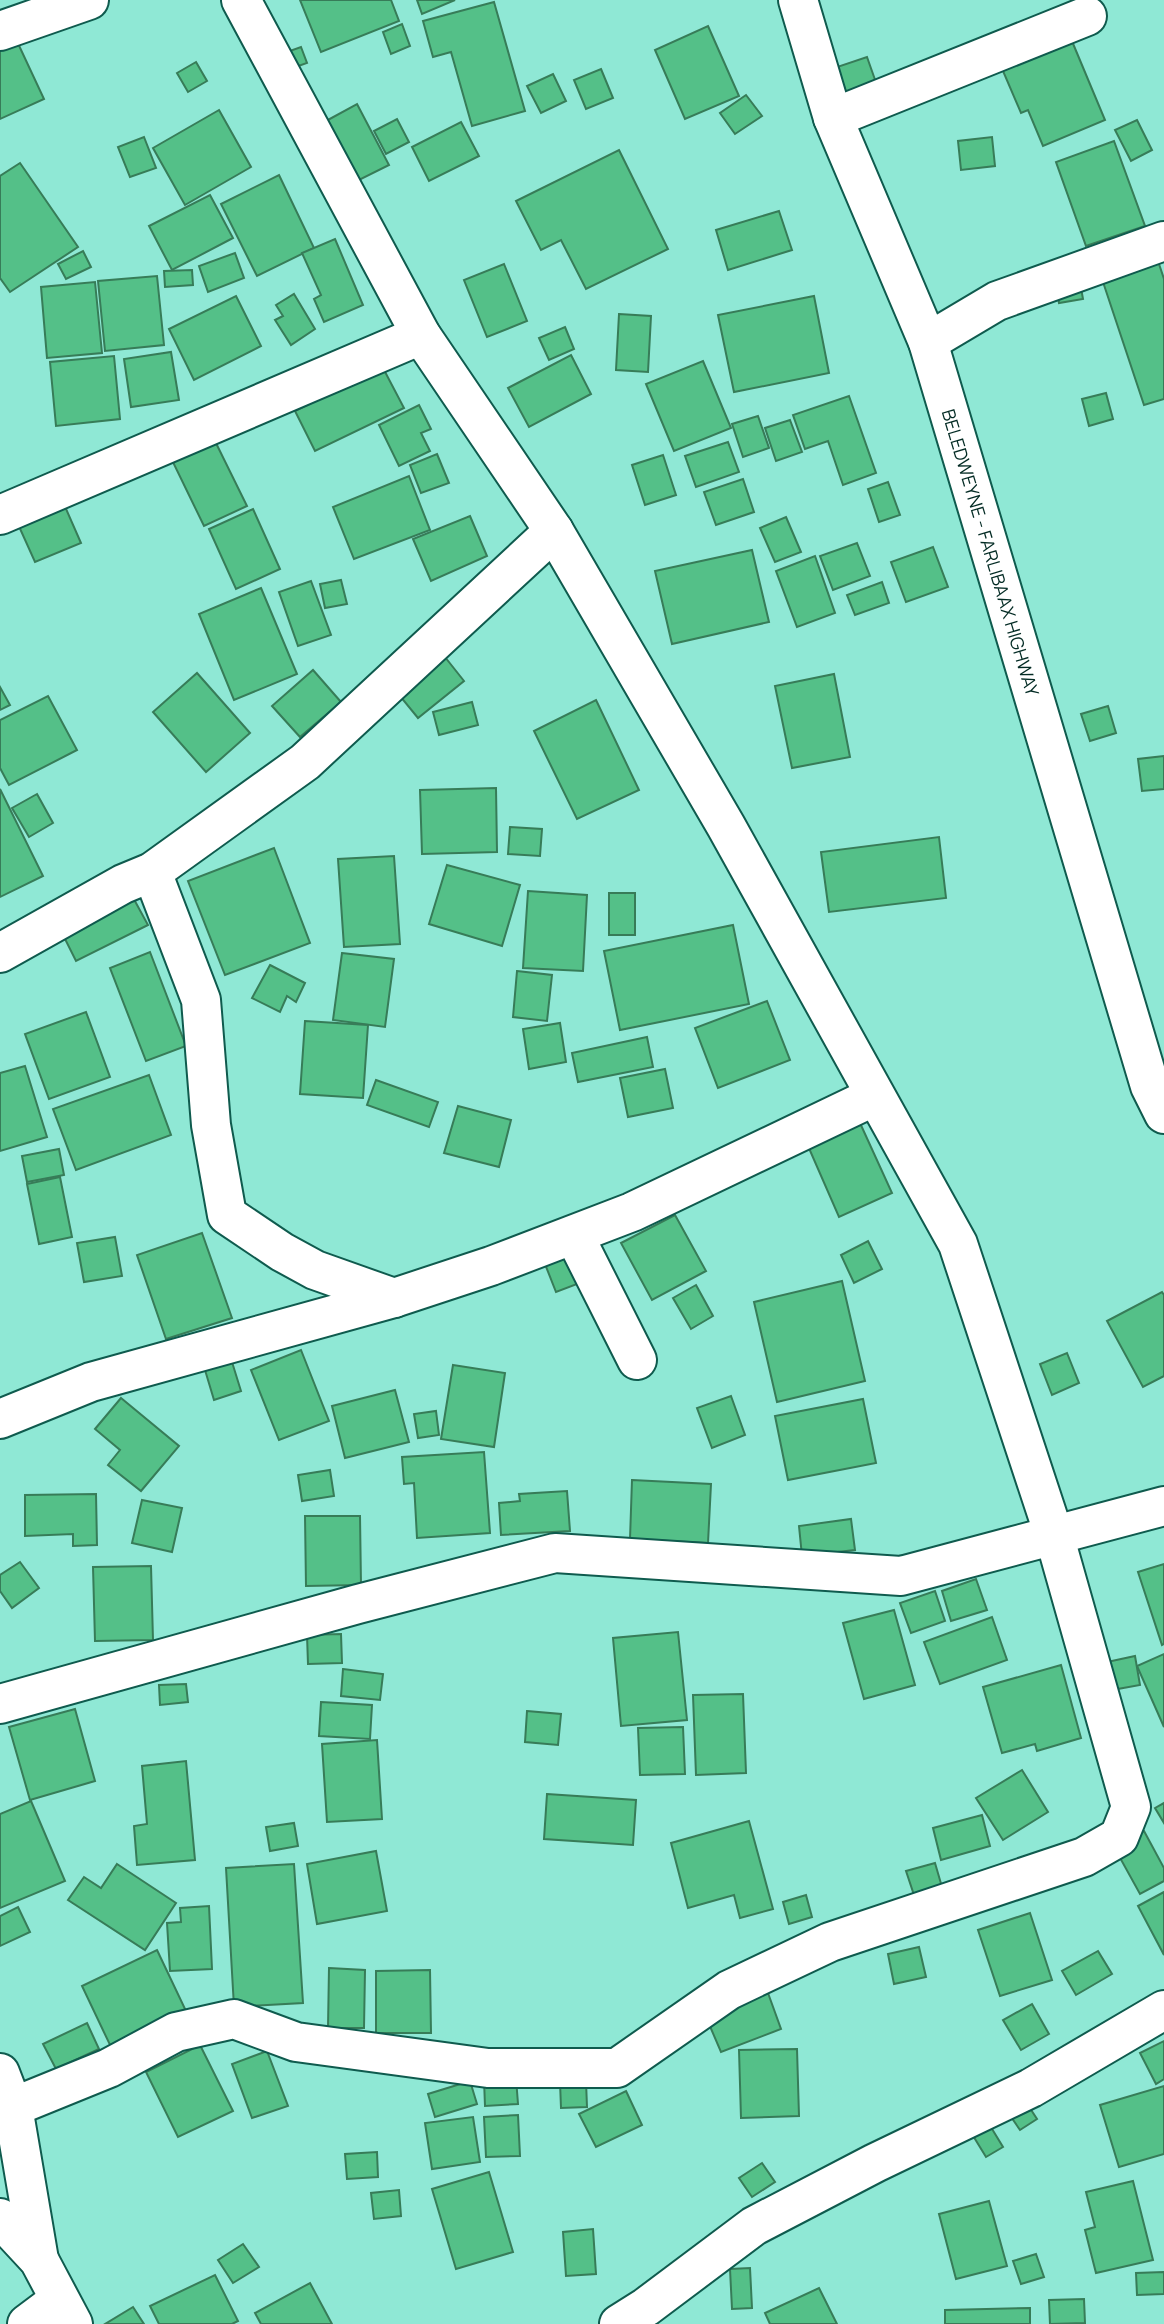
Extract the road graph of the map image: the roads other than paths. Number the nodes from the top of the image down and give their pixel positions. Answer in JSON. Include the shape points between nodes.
{"nodes":[{"id":1,"x":89,"y":0,"type":"edge"},
{"id":2,"x":241,"y":0,"type":"edge"},
{"id":3,"x":798,"y":0,"type":"edge"},
{"id":4,"x":1087,"y":16,"type":"dead end"},
{"id":5,"x":0,"y":31,"type":"edge"},
{"id":6,"x":833,"y":118,"type":"junction"},
{"id":7,"x":1164,"y":241,"type":"edge"},
{"id":8,"x":421,"y":335,"type":"junction"},
{"id":9,"x":928,"y":342,"type":"junction"},
{"id":10,"x":0,"y":515,"type":"edge"},
{"id":11,"x":554,"y":531,"type":"junction"},
{"id":12,"x":152,"y":872,"type":"junction"},
{"id":13,"x":0,"y":953,"type":"edge"},
{"id":14,"x":1159,"y":1089,"type":"edge"},
{"id":15,"x":875,"y":1096,"type":"junction"},
{"id":16,"x":574,"y":1235,"type":"junction"},
{"id":17,"x":394,"y":1298,"type":"junction"},
{"id":18,"x":637,"y":1360,"type":"dead end"},
{"id":19,"x":0,"y":1419,"type":"edge"},
{"id":20,"x":1164,"y":1506,"type":"edge"},
{"id":21,"x":1054,"y":1535,"type":"junction"},
{"id":22,"x":0,"y":1704,"type":"edge"},
{"id":23,"x":1164,"y":2010,"type":"edge"},
{"id":24,"x":6,"y":2090,"type":"edge"},
{"id":25,"x":0,"y":2218,"type":"edge"},
{"id":26,"x":39,"y":2260,"type":"junction"},
{"id":27,"x":66,"y":2312,"type":"edge"},
{"id":28,"x":27,"y":2324,"type":"edge"},
{"id":29,"x":618,"y":2324,"type":"edge"}],
"edges":[{"from":1,"to":5,"type":"street"},
{"from":2,"to":8,"type":"street"},
{"from":3,"to":6,"type":"street","name":"BELEDWEYNE - FARLIBAAX HIGHWAY"},
{"from":4,"to":6,"type":"street"},
{"from":6,"to":9,"type":"street","name":"BELEDWEYNE - FARLIBAAX HIGHWAY"},
{"from":7,"to":9,"type":"street","via":[[997,300]]},
{"from":8,"to":10,"type":"street"},
{"from":8,"to":11,"type":"street"},
{"from":9,"to":14,"type":"street","name":"BELEDWEYNE - FARLIBAAX HIGHWAY"},
{"from":11,"to":12,"type":"street","via":[[305,762]]},
{"from":11,"to":15,"type":"street","via":[[726,826]]},
{"from":12,"to":13,"type":"street"},
{"from":12,"to":17,"type":"street","via":[[201,1000],[211,1125],[226,1215],[315,1270]]},
{"from":15,"to":16,"type":"street"},
{"from":15,"to":21,"type":"street","via":[[958,1244]]},
{"from":16,"to":17,"type":"street"},
{"from":16,"to":18,"type":"street"},
{"from":17,"to":19,"type":"street","via":[[91,1382]]},
{"from":20,"to":21,"type":"street"},
{"from":21,"to":22,"type":"street","via":[[901,1576],[555,1553]]},
{"from":21,"to":24,"type":"street","via":[[1130,1807],[1119,1837],[1084,1857],[830,1942],[729,1990],[617,2068],[488,2068],[296,2042],[234,2019],[176,2032],[108,2068]]},
{"from":23,"to":29,"type":"street","via":[[1031,2088],[754,2226]]},
{"from":24,"to":26,"type":"street"},
{"from":25,"to":26,"type":"street"},
{"from":26,"to":27,"type":"street"},
{"from":27,"to":28,"type":"street"}]}
